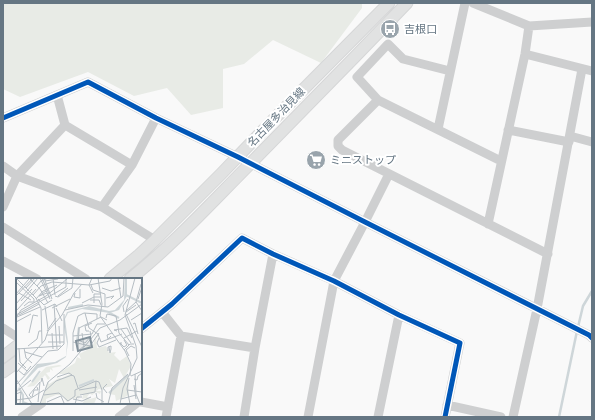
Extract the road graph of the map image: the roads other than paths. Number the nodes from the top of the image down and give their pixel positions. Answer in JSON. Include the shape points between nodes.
{"nodes":[{"id":1,"x":389,"y":3,"type":"edge"},
{"id":2,"x":407,"y":3,"type":"edge"},
{"id":3,"x":465,"y":3,"type":"edge"},
{"id":4,"x":473,"y":3,"type":"edge"},
{"id":5,"x":592,"y":22,"type":"edge"},
{"id":6,"x":529,"y":26,"type":"junction"},
{"id":7,"x":525,"y":54,"type":"junction"},
{"id":8,"x":582,"y":69,"type":"junction"},
{"id":9,"x":450,"y":71,"type":"junction"},
{"id":10,"x":592,"y":71,"type":"edge"},
{"id":11,"x":57,"y":95,"type":"junction"},
{"id":12,"x":378,"y":100,"type":"junction"},
{"id":13,"x":3,"y":118,"type":"edge"},
{"id":14,"x":156,"y":118,"type":"junction"},
{"id":15,"x":65,"y":125,"type":"junction"},
{"id":16,"x":438,"y":129,"type":"junction"},
{"id":17,"x":508,"y":130,"type":"junction"},
{"id":18,"x":569,"y":139,"type":"junction"},
{"id":19,"x":592,"y":142,"type":"edge"},
{"id":20,"x":238,"y":157,"type":"junction"},
{"id":21,"x":501,"y":161,"type":"junction"},
{"id":22,"x":250,"y":164,"type":"junction"},
{"id":23,"x":132,"y":165,"type":"junction"},
{"id":24,"x":3,"y":166,"type":"edge"},
{"id":25,"x":388,"y":174,"type":"junction"},
{"id":26,"x":17,"y":176,"type":"junction"},
{"id":27,"x":3,"y":207,"type":"edge"},
{"id":28,"x":102,"y":207,"type":"junction"},
{"id":29,"x":365,"y":222,"type":"junction"},
{"id":30,"x":488,"y":224,"type":"junction"},
{"id":31,"x":3,"y":227,"type":"edge"},
{"id":32,"x":155,"y":240,"type":"junction"},
{"id":33,"x":273,"y":254,"type":"junction"},
{"id":34,"x":548,"y":254,"type":"junction"},
{"id":35,"x":3,"y":261,"type":"edge"},
{"id":36,"x":34,"y":278,"type":"edge"},
{"id":37,"x":84,"y":278,"type":"edge"},
{"id":38,"x":111,"y":278,"type":"edge"},
{"id":39,"x":131,"y":278,"type":"edge"},
{"id":40,"x":334,"y":281,"type":"junction"},
{"id":41,"x":537,"y":309,"type":"junction"},
{"id":42,"x":162,"y":312,"type":"junction"},
{"id":43,"x":399,"y":315,"type":"junction"},
{"id":44,"x":3,"y":328,"type":"edge"},
{"id":45,"x":142,"y":328,"type":"edge"},
{"id":46,"x":586,"y":334,"type":"edge"},
{"id":47,"x":16,"y":336,"type":"edge"},
{"id":48,"x":181,"y":336,"type":"junction"},
{"id":49,"x":16,"y":347,"type":"edge"},
{"id":50,"x":255,"y":348,"type":"junction"},
{"id":51,"x":3,"y":357,"type":"edge"},
{"id":52,"x":16,"y":363,"type":"edge"},
{"id":53,"x":3,"y":372,"type":"edge"},
{"id":54,"x":142,"y":402,"type":"edge"},
{"id":55,"x":41,"y":404,"type":"edge"},
{"id":56,"x":136,"y":404,"type":"edge"},
{"id":57,"x":447,"y":405,"type":"junction"},
{"id":58,"x":168,"y":407,"type":"junction"},
{"id":59,"x":22,"y":417,"type":"edge"},
{"id":60,"x":119,"y":417,"type":"edge"},
{"id":61,"x":166,"y":417,"type":"edge"},
{"id":62,"x":244,"y":417,"type":"edge"},
{"id":63,"x":308,"y":417,"type":"edge"},
{"id":64,"x":378,"y":417,"type":"edge"},
{"id":65,"x":445,"y":417,"type":"edge"},
{"id":66,"x":501,"y":417,"type":"edge"},
{"id":67,"x":513,"y":417,"type":"edge"}],
"edges":[{"from":1,"to":20,"type":"main road","name":"名古屋多治見線"},
{"from":2,"to":22,"type":"main road","name":"名古屋多治見線"},
{"from":3,"to":9,"type":"street"},
{"from":4,"to":6,"type":"street"},
{"from":5,"to":6,"type":"street"},
{"from":6,"to":7,"type":"street"},
{"from":7,"to":8,"type":"street"},
{"from":7,"to":17,"type":"street"},
{"from":8,"to":10,"type":"street"},
{"from":8,"to":18,"type":"street"},
{"from":9,"to":12,"type":"street","via":[[403,59],[388,44],[357,77]]},
{"from":9,"to":16,"type":"street"},
{"from":11,"to":13,"type":"street"},
{"from":11,"to":14,"type":"street","via":[[88,82]]},
{"from":11,"to":15,"type":"street"},
{"from":12,"to":16,"type":"street"},
{"from":12,"to":25,"type":"street","via":[[338,140],[338,146]]},
{"from":14,"to":20,"type":"street"},
{"from":14,"to":23,"type":"street"},
{"from":15,"to":23,"type":"street"},
{"from":15,"to":26,"type":"street"},
{"from":16,"to":21,"type":"street"},
{"from":17,"to":18,"type":"street"},
{"from":17,"to":21,"type":"street"},
{"from":18,"to":19,"type":"street"},
{"from":18,"to":34,"type":"street"},
{"from":20,"to":22,"type":"street"},
{"from":20,"to":32,"type":"main road","name":"名古屋多治見線"},
{"from":21,"to":30,"type":"street"},
{"from":22,"to":29,"type":"street"},
{"from":22,"to":39,"type":"main road","name":"名古屋多治見線","via":[[166,249]]},
{"from":23,"to":28,"type":"street"},
{"from":24,"to":26,"type":"street"},
{"from":25,"to":29,"type":"street"},
{"from":25,"to":30,"type":"street"},
{"from":26,"to":27,"type":"street"},
{"from":26,"to":28,"type":"street"},
{"from":28,"to":32,"type":"street"},
{"from":29,"to":40,"type":"street"},
{"from":29,"to":41,"type":"street"},
{"from":30,"to":34,"type":"street"},
{"from":31,"to":37,"type":"street"},
{"from":32,"to":38,"type":"main road","name":"名古屋多治見線"},
{"from":33,"to":40,"type":"street"},
{"from":33,"to":42,"type":"street","via":[[242,238]]},
{"from":33,"to":50,"type":"street"},
{"from":34,"to":41,"type":"street"},
{"from":35,"to":36,"type":"street"},
{"from":40,"to":43,"type":"street"},
{"from":40,"to":63,"type":"street"},
{"from":41,"to":46,"type":"street"},
{"from":41,"to":67,"type":"street"},
{"from":42,"to":45,"type":"street"},
{"from":42,"to":48,"type":"street"},
{"from":43,"to":57,"type":"street","via":[[460,343]]},
{"from":43,"to":64,"type":"street"},
{"from":44,"to":47,"type":"street"},
{"from":48,"to":50,"type":"street"},
{"from":48,"to":58,"type":"street"},
{"from":49,"to":51,"type":"main road"},
{"from":50,"to":62,"type":"street"},
{"from":52,"to":53,"type":"main road"},
{"from":54,"to":58,"type":"street"},
{"from":55,"to":59,"type":"street"},
{"from":56,"to":60,"type":"street"},
{"from":57,"to":65,"type":"street"},
{"from":57,"to":66,"type":"street"},
{"from":58,"to":61,"type":"street"}]}
